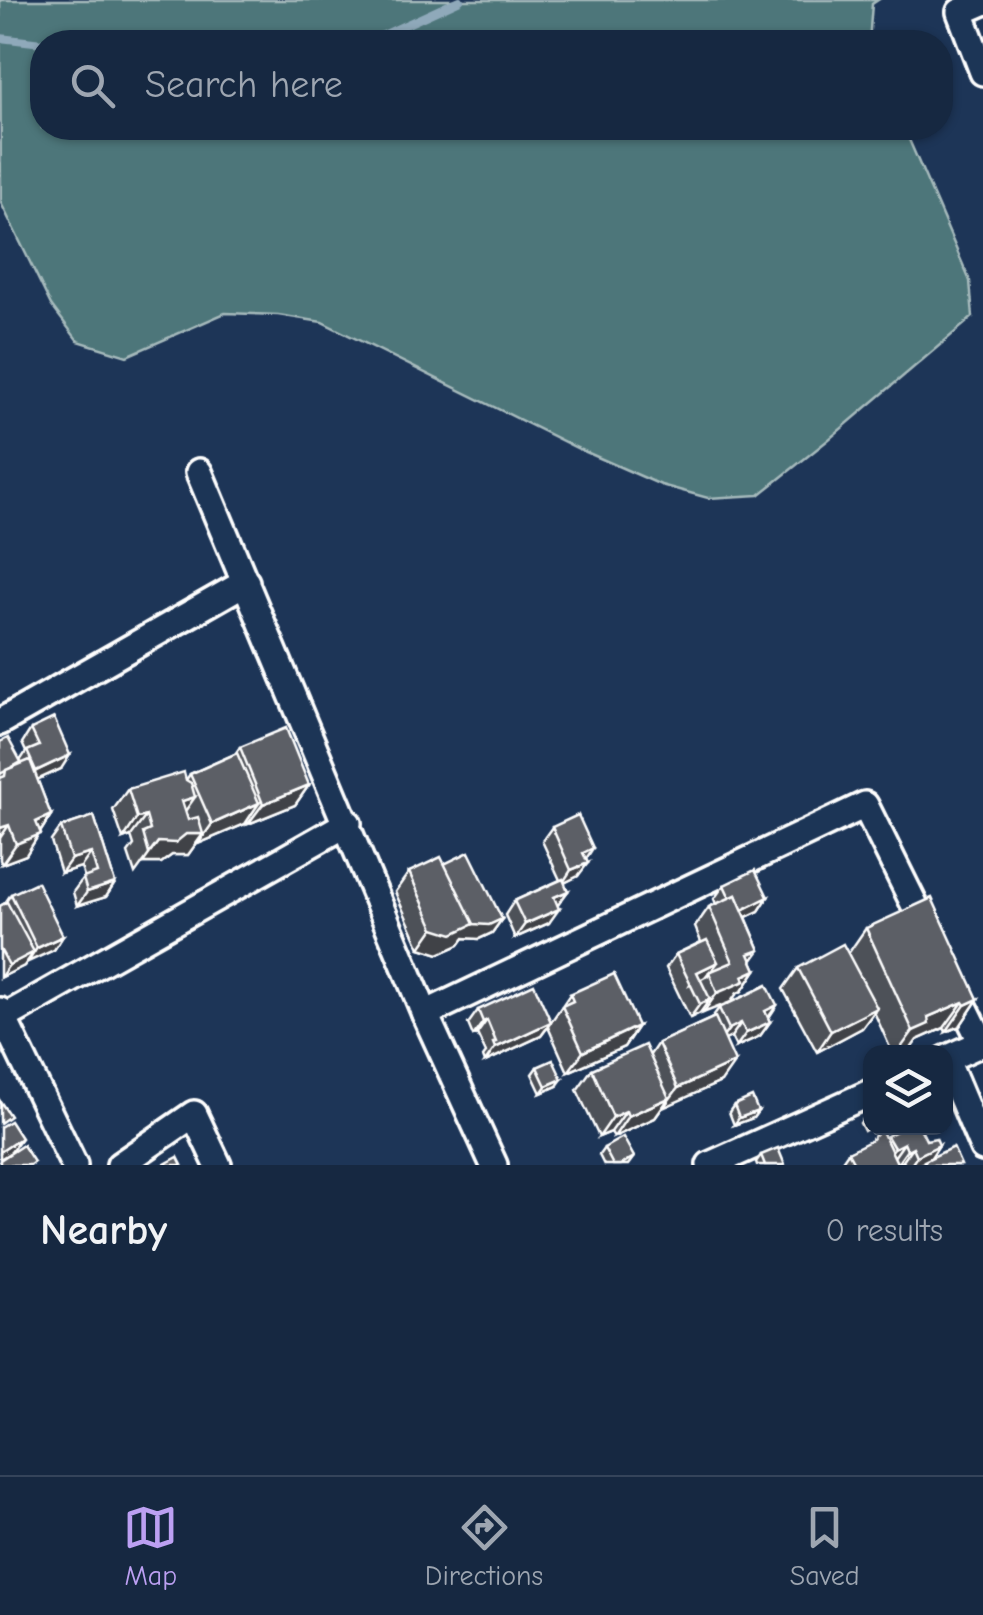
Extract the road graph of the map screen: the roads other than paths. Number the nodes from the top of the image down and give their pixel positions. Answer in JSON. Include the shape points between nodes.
{"nodes":[{"id":1,"x":983,"y":2,"type":"edge"},
{"id":2,"x":983,"y":72,"type":"edge"},
{"id":3,"x":199,"y":472,"type":"dead end"},
{"id":4,"x":246,"y":582,"type":"junction"},
{"id":5,"x":0,"y":722,"type":"edge"},
{"id":6,"x":348,"y":824,"type":"junction"},
{"id":7,"x":2,"y":1014,"type":"edge"},
{"id":8,"x":425,"y":1014,"type":"junction"},
{"id":9,"x":953,"y":1056,"type":"edge"},
{"id":10,"x":953,"y":1076,"type":"edge"},
{"id":11,"x":863,"y":1095,"type":"edge"},
{"id":12,"x":983,"y":1148,"type":"edge"},
{"id":13,"x":74,"y":1165,"type":"edge"},
{"id":14,"x":120,"y":1165,"type":"edge"},
{"id":15,"x":218,"y":1165,"type":"edge"},
{"id":16,"x":494,"y":1165,"type":"edge"},
{"id":17,"x":710,"y":1165,"type":"edge"}],
"edges":[{"from":1,"to":2,"type":"street","via":[[960,12]]},
{"from":3,"to":4,"type":"street"},
{"from":4,"to":5,"type":"street"},
{"from":4,"to":6,"type":"street"},
{"from":6,"to":7,"type":"street"},
{"from":6,"to":8,"type":"street"},
{"from":7,"to":13,"type":"street"},
{"from":8,"to":9,"type":"street","via":[[865,805],[982,1042]]},
{"from":8,"to":16,"type":"street"},
{"from":10,"to":12,"type":"street"},
{"from":11,"to":17,"type":"street"},
{"from":14,"to":15,"type":"street","via":[[194,1114]]}]}
